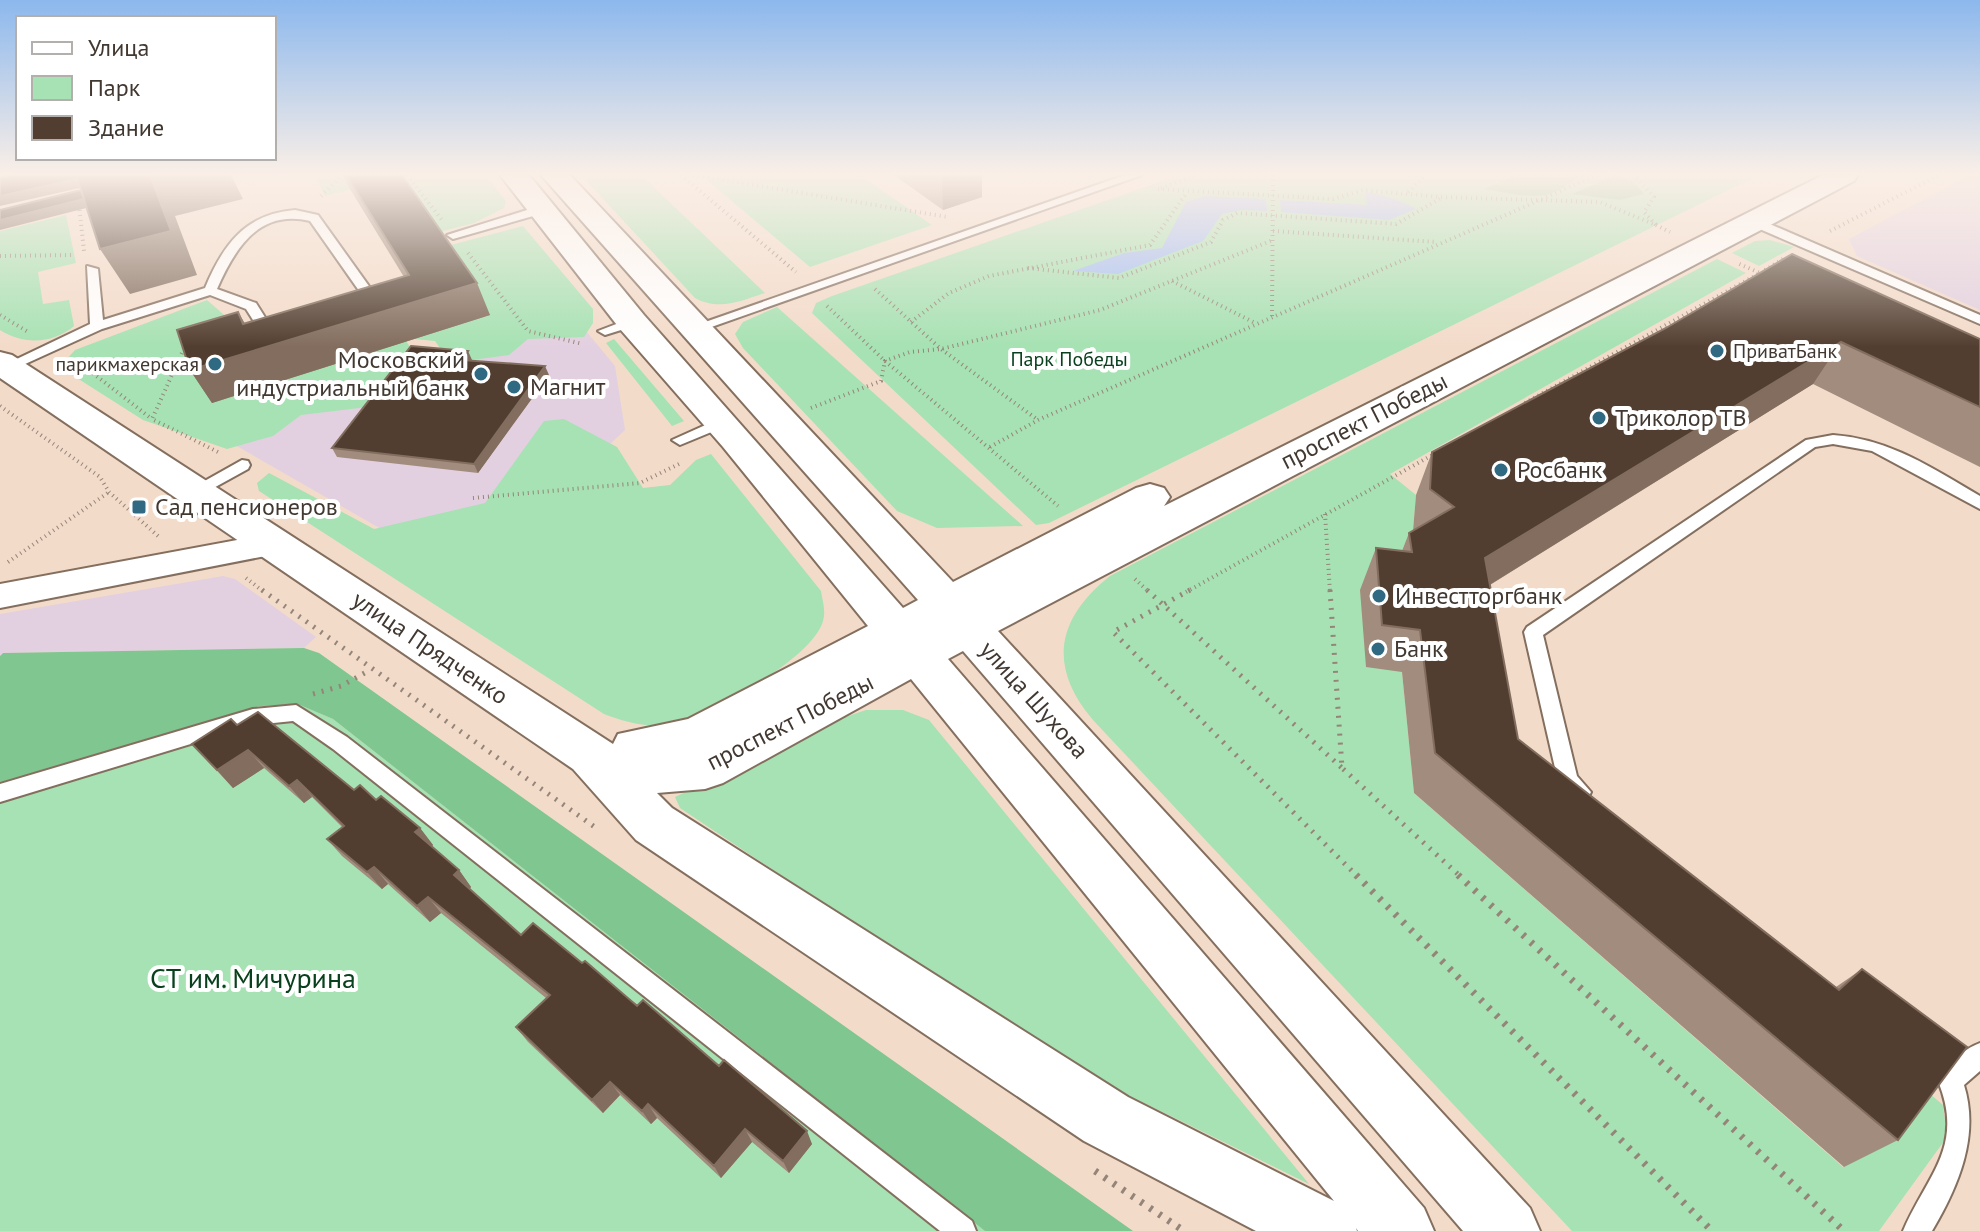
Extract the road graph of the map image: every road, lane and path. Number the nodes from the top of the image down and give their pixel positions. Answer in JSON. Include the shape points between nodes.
{"nodes":[{"id":1,"x":81,"y":232,"type":"edge"},
{"id":2,"x":244,"y":232,"type":"edge"},
{"id":3,"x":324,"y":232,"type":"edge"},
{"id":4,"x":451,"y":232,"type":"edge"},
{"id":5,"x":462,"y":232,"type":"edge"},
{"id":6,"x":558,"y":232,"type":"edge"},
{"id":7,"x":608,"y":232,"type":"edge"},
{"id":8,"x":749,"y":232,"type":"edge"},
{"id":9,"x":969,"y":232,"type":"edge"},
{"id":10,"x":1163,"y":232,"type":"edge"},
{"id":11,"x":1216,"y":232,"type":"edge"},
{"id":12,"x":1273,"y":232,"type":"edge"},
{"id":13,"x":1295,"y":232,"type":"edge"},
{"id":14,"x":1464,"y":232,"type":"edge"},
{"id":15,"x":1671,"y":232,"type":"edge"},
{"id":16,"x":1674,"y":232,"type":"edge"},
{"id":17,"x":1686,"y":232,"type":"edge"},
{"id":18,"x":1696,"y":232,"type":"edge"},
{"id":19,"x":1778,"y":232,"type":"edge"},
{"id":20,"x":1830,"y":232,"type":"edge"},
{"id":21,"x":453,"y":235,"type":"junction"},
{"id":22,"x":1679,"y":236,"type":"junction"},
{"id":23,"x":1273,"y":240,"type":"junction"},
{"id":24,"x":1440,"y":242,"type":"junction"},
{"id":25,"x":1806,"y":245,"type":"junction"},
{"id":26,"x":0,"y":256,"type":"edge"},
{"id":27,"x":1028,"y":268,"type":"junction"},
{"id":28,"x":92,"y":269,"type":"edge"},
{"id":29,"x":1760,"y":273,"type":"junction"},
{"id":30,"x":1774,"y":279,"type":"edge"},
{"id":31,"x":1172,"y":281,"type":"junction"},
{"id":32,"x":808,"y":288,"type":"junction"},
{"id":33,"x":874,"y":288,"type":"dead end"},
{"id":34,"x":210,"y":291,"type":"junction"},
{"id":35,"x":344,"y":310,"type":"edge"},
{"id":36,"x":0,"y":315,"type":"edge"},
{"id":37,"x":1272,"y":316,"type":"junction"},
{"id":38,"x":1980,"y":320,"type":"edge"},
{"id":39,"x":911,"y":322,"type":"junction"},
{"id":40,"x":1256,"y":323,"type":"junction"},
{"id":41,"x":97,"y":326,"type":"junction"},
{"id":42,"x":290,"y":326,"type":"edge"},
{"id":43,"x":695,"y":328,"type":"junction"},
{"id":44,"x":583,"y":344,"type":"dead end"},
{"id":45,"x":52,"y":346,"type":"junction"},
{"id":46,"x":941,"y":349,"type":"junction"},
{"id":47,"x":2,"y":378,"type":"edge"},
{"id":48,"x":1520,"y":406,"type":"edge"},
{"id":49,"x":152,"y":419,"type":"junction"},
{"id":50,"x":1038,"y":420,"type":"junction"},
{"id":51,"x":721,"y":423,"type":"junction"},
{"id":52,"x":680,"y":440,"type":"dead end"},
{"id":53,"x":990,"y":447,"type":"junction"},
{"id":54,"x":1436,"y":452,"type":"edge"},
{"id":55,"x":242,"y":465,"type":"joint"},
{"id":56,"x":193,"y":492,"type":"junction"},
{"id":57,"x":1980,"y":503,"type":"edge"},
{"id":58,"x":1325,"y":514,"type":"junction"},
{"id":59,"x":1096,"y":541,"type":"junction"},
{"id":60,"x":275,"y":544,"type":"junction"},
{"id":61,"x":0,"y":568,"type":"edge"},
{"id":62,"x":0,"y":596,"type":"edge"},
{"id":63,"x":1160,"y":603,"type":"junction"},
{"id":64,"x":958,"y":616,"type":"junction"},
{"id":65,"x":908,"y":643,"type":"junction"},
{"id":66,"x":370,"y":670,"type":"dead end"},
{"id":67,"x":296,"y":713,"type":"junction"},
{"id":68,"x":585,"y":752,"type":"junction"},
{"id":69,"x":1342,"y":768,"type":"junction"},
{"id":70,"x":0,"y":793,"type":"edge"},
{"id":71,"x":1592,"y":802,"type":"edge"},
{"id":72,"x":1980,"y":1055,"type":"edge"},
{"id":73,"x":962,"y":1231,"type":"edge"},
{"id":74,"x":1324,"y":1231,"type":"edge"},
{"id":75,"x":1401,"y":1231,"type":"edge"},
{"id":76,"x":1507,"y":1231,"type":"edge"},
{"id":77,"x":1712,"y":1231,"type":"edge"},
{"id":78,"x":1844,"y":1231,"type":"edge"},
{"id":79,"x":1917,"y":1231,"type":"edge"}],
"edges":[{"from":1,"to":26,"type":"path","via":[[84,255]]},
{"from":2,"to":34,"type":"lane"},
{"from":3,"to":35,"type":"lane","via":[[369,296],[358,307]]},
{"from":4,"to":21,"type":"path"},
{"from":5,"to":21,"type":"lane"},
{"from":6,"to":51,"type":"main road","via":[[619,327]]},
{"from":7,"to":43,"type":"main road","name":"улица Шухова"},
{"from":8,"to":32,"type":"path"},
{"from":9,"to":32,"type":"lane"},
{"from":10,"to":27,"type":"path","via":[[1150,245]]},
{"from":11,"to":27,"type":"path","via":[[1211,242],[1119,278]]},
{"from":12,"to":23,"type":"path"},
{"from":13,"to":24,"type":"path"},
{"from":14,"to":24,"type":"path"},
{"from":15,"to":22,"type":"path"},
{"from":16,"to":22,"type":"path"},
{"from":17,"to":22,"type":"main road","name":"проспект Победы"},
{"from":18,"to":22,"type":"main road","name":"проспект Победы"},
{"from":19,"to":25,"type":"lane"},
{"from":20,"to":25,"type":"path"},
{"from":21,"to":44,"type":"path","via":[[528,331]]},
{"from":22,"to":29,"type":"path"},
{"from":22,"to":59,"type":"main road","name":"проспект Победы"},
{"from":23,"to":31,"type":"path"},
{"from":23,"to":37,"type":"path"},
{"from":24,"to":37,"type":"path"},
{"from":25,"to":29,"type":"path"},
{"from":25,"to":38,"type":"lane","via":[[1825,258]]},
{"from":27,"to":39,"type":"path","via":[[964,284]]},
{"from":28,"to":41,"type":"lane"},
{"from":29,"to":30,"type":"path"},
{"from":29,"to":48,"type":"path"},
{"from":31,"to":40,"type":"path"},
{"from":31,"to":46,"type":"path","via":[[1100,310]]},
{"from":32,"to":43,"type":"lane"},
{"from":32,"to":53,"type":"path","via":[[885,361]]},
{"from":33,"to":39,"type":"path"},
{"from":34,"to":41,"type":"lane"},
{"from":34,"to":42,"type":"lane","via":[[251,306],[263,325],[277,330]]},
{"from":34,"to":49,"type":"path"},
{"from":36,"to":45,"type":"path"},
{"from":37,"to":40,"type":"path"},
{"from":39,"to":46,"type":"path"},
{"from":40,"to":50,"type":"path"},
{"from":41,"to":45,"type":"lane"},
{"from":43,"to":64,"type":"main road","name":"улица Шухова"},
{"from":45,"to":47,"type":"lane"},
{"from":45,"to":49,"type":"path"},
{"from":46,"to":50,"type":"path"},
{"from":47,"to":56,"type":"main road","name":"улица Прядченко"},
{"from":47,"to":61,"type":"path","via":[[109,492]]},
{"from":49,"to":55,"type":"path"},
{"from":50,"to":53,"type":"path"},
{"from":51,"to":52,"type":"lane"},
{"from":51,"to":65,"type":"main road"},
{"from":53,"to":59,"type":"path"},
{"from":54,"to":58,"type":"path"},
{"from":55,"to":56,"type":"lane"},
{"from":56,"to":60,"type":"main road","name":"улица Прядченко"},
{"from":57,"to":71,"type":"lane","via":[[1873,444],[1832,437],[1811,443],[1533,632],[1568,781]]},
{"from":58,"to":63,"type":"path"},
{"from":58,"to":69,"type":"path"},
{"from":59,"to":63,"type":"path"},
{"from":59,"to":64,"type":"main road","name":"проспект Победы"},
{"from":60,"to":62,"type":"street"},
{"from":60,"to":68,"type":"main road","name":"улица Прядченко"},
{"from":63,"to":69,"type":"path"},
{"from":63,"to":77,"type":"path","via":[[1113,632]]},
{"from":64,"to":65,"type":"main road","name":"проспект Победы"},
{"from":64,"to":76,"type":"main road","name":"улица Шухова"},
{"from":65,"to":68,"type":"main road","name":"проспект Победы","via":[[705,768],[640,774],[609,767]]},
{"from":65,"to":75,"type":"main road"},
{"from":66,"to":67,"type":"path","via":[[314,693]]},
{"from":67,"to":70,"type":"lane","via":[[253,717]]},
{"from":67,"to":73,"type":"lane"},
{"from":68,"to":74,"type":"main road","via":[[654,824],[1079,1102]]},
{"from":69,"to":78,"type":"path"},
{"from":72,"to":79,"type":"lane","via":[[1944,1076],[1959,1095],[1962,1144],[1949,1178]]}]}
